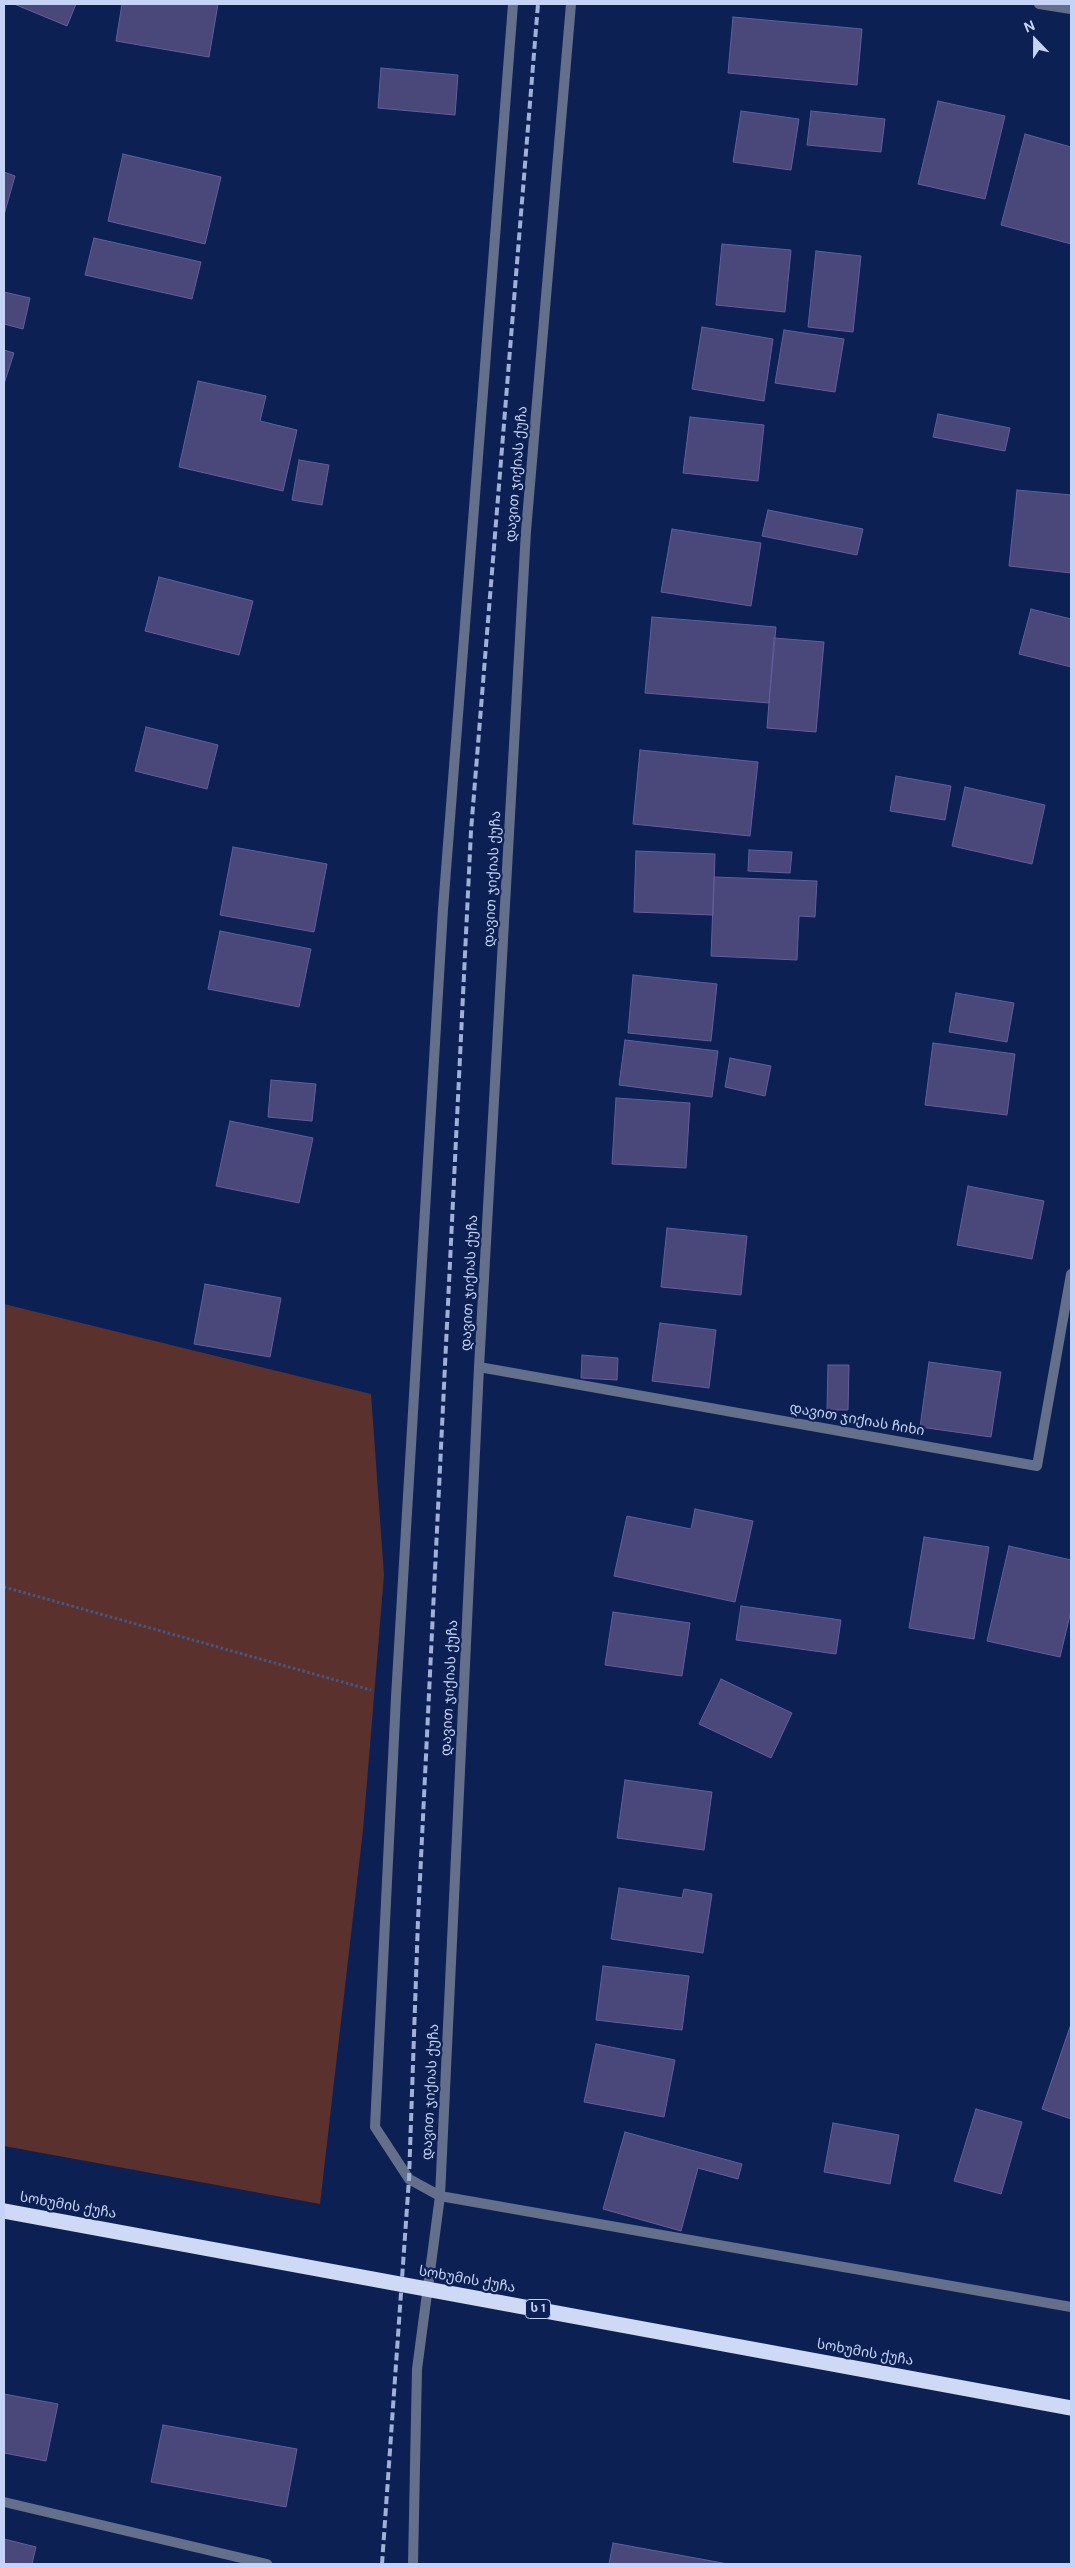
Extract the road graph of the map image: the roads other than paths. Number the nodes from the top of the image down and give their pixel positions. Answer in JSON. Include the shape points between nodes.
{"nodes":[{"id":1,"x":513,"y":4,"type":"edge"},
{"id":2,"x":571,"y":4,"type":"edge"},
{"id":3,"x":1039,"y":4,"type":"edge"},
{"id":4,"x":1071,"y":9,"type":"edge"},
{"id":5,"x":1071,"y":1274,"type":"edge"},
{"id":6,"x":480,"y":1367,"type":"junction"},
{"id":7,"x":440,"y":2196,"type":"junction"},
{"id":8,"x":4,"y":2211,"type":"edge"},
{"id":9,"x":1071,"y":2307,"type":"edge"},
{"id":10,"x":1071,"y":2408,"type":"edge"},
{"id":11,"x":4,"y":2502,"type":"edge"},
{"id":12,"x":267,"y":2564,"type":"edge"},
{"id":13,"x":413,"y":2564,"type":"edge"}],
"edges":[{"from":1,"to":7,"type":"street","via":[[443,909],[396,1697],[375,2127],[409,2179]]},
{"from":2,"to":6,"type":"street","name":"დავით ჯიქიას ქუჩა","via":[[526,531]]},
{"from":3,"to":4,"type":"street"},
{"from":5,"to":6,"type":"street","name":"დავით ჯიქიას ჩიხი","via":[[1037,1466]]},
{"from":6,"to":7,"type":"street","name":"დავით ჯიქიას ქუჩა"},
{"from":7,"to":9,"type":"street"},
{"from":7,"to":13,"type":"street","name":"დავით ჯიქიას ქუჩა","via":[[418,2369]]},
{"from":8,"to":10,"type":"highway","name":"სოხუმის ქუჩა","number":"ს 1","bridge":true},
{"from":11,"to":12,"type":"street"}]}
